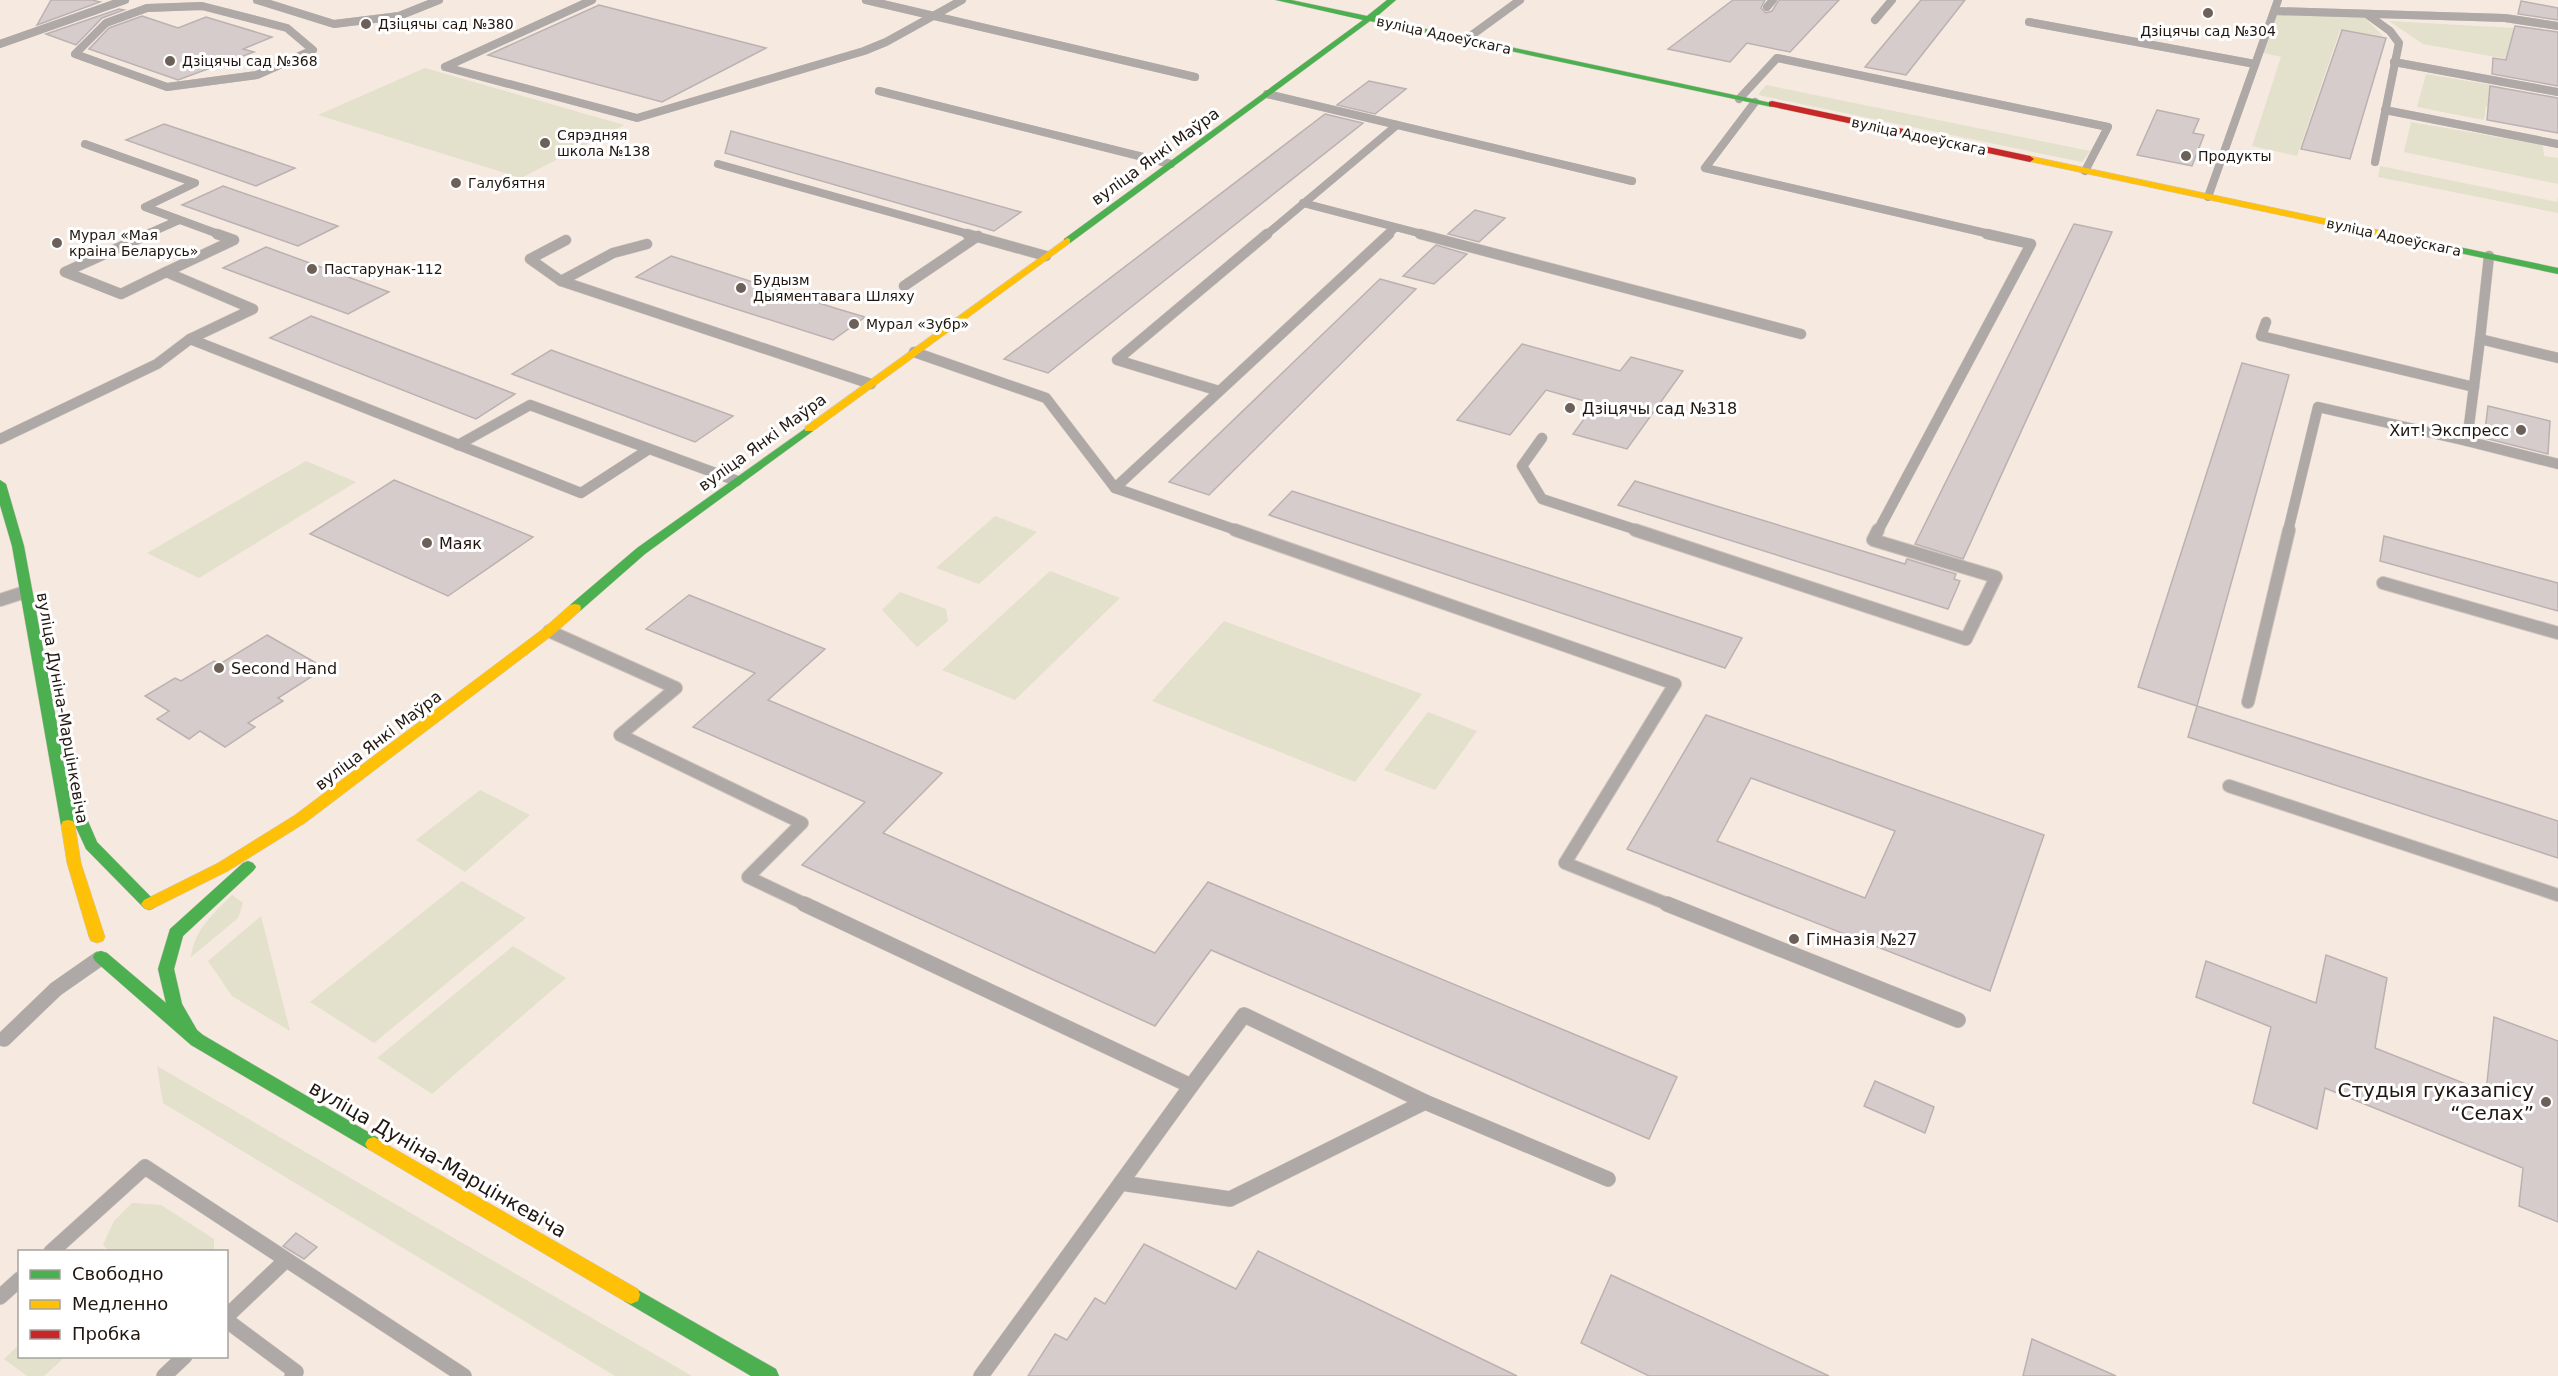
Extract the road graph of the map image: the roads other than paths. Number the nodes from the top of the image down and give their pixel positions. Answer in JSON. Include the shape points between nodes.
{"nodes":[{"id":1,"x":125,"y":0,"type":"edge"},
{"id":2,"x":257,"y":0,"type":"edge"},
{"id":3,"x":439,"y":0,"type":"edge"},
{"id":4,"x":592,"y":0,"type":"edge"},
{"id":5,"x":866,"y":0,"type":"edge"},
{"id":6,"x":962,"y":0,"type":"edge"},
{"id":7,"x":1280,"y":0,"type":"edge"},
{"id":8,"x":1392,"y":0,"type":"edge"},
{"id":9,"x":1520,"y":0,"type":"edge"},
{"id":10,"x":1773,"y":0,"type":"edge"},
{"id":11,"x":1892,"y":0,"type":"edge"},
{"id":12,"x":2278,"y":0,"type":"edge"},
{"id":13,"x":201,"y":3,"type":"edge"},
{"id":14,"x":1767,"y":7,"type":"dead end"},
{"id":15,"x":2275,"y":11,"type":"junction"},
{"id":16,"x":2368,"y":15,"type":"junction"},
{"id":17,"x":932,"y":16,"type":"junction"},
{"id":18,"x":1368,"y":19,"type":"junction"},
{"id":19,"x":1875,"y":20,"type":"dead end"},
{"id":20,"x":2030,"y":22,"type":"dead end"},
{"id":21,"x":2558,"y":26,"type":"edge"},
{"id":22,"x":1465,"y":40,"type":"junction"},
{"id":23,"x":0,"y":44,"type":"edge"},
{"id":24,"x":2394,"y":62,"type":"junction"},
{"id":25,"x":2256,"y":64,"type":"junction"},
{"id":26,"x":1195,"y":77,"type":"dead end"},
{"id":27,"x":879,"y":91,"type":"dead end"},
{"id":28,"x":2558,"y":92,"type":"edge"},
{"id":29,"x":1267,"y":94,"type":"junction"},
{"id":30,"x":1739,"y":99,"type":"junction"},
{"id":31,"x":1755,"y":102,"type":"junction"},
{"id":32,"x":2385,"y":110,"type":"junction"},
{"id":33,"x":1397,"y":125,"type":"junction"},
{"id":34,"x":85,"y":144,"type":"dead end"},
{"id":35,"x":2558,"y":144,"type":"edge"},
{"id":36,"x":2375,"y":162,"type":"dead end"},
{"id":37,"x":717,"y":164,"type":"dead end"},
{"id":38,"x":1171,"y":164,"type":"junction"},
{"id":39,"x":2085,"y":171,"type":"junction"},
{"id":40,"x":1632,"y":181,"type":"dead end"},
{"id":41,"x":2208,"y":197,"type":"junction"},
{"id":42,"x":1303,"y":203,"type":"junction"},
{"id":43,"x":179,"y":220,"type":"junction"},
{"id":44,"x":1395,"y":228,"type":"junction"},
{"id":45,"x":978,"y":236,"type":"junction"},
{"id":46,"x":566,"y":240,"type":"dead end"},
{"id":47,"x":647,"y":244,"type":"dead end"},
{"id":48,"x":1046,"y":256,"type":"junction"},
{"id":49,"x":2489,"y":256,"type":"junction"},
{"id":50,"x":2558,"y":271,"type":"edge"},
{"id":51,"x":166,"y":272,"type":"junction"},
{"id":52,"x":561,"y":281,"type":"junction"},
{"id":53,"x":904,"y":286,"type":"dead end"},
{"id":54,"x":2266,"y":322,"type":"dead end"},
{"id":55,"x":1801,"y":334,"type":"dead end"},
{"id":56,"x":190,"y":339,"type":"junction"},
{"id":57,"x":2480,"y":339,"type":"junction"},
{"id":58,"x":914,"y":352,"type":"junction"},
{"id":59,"x":2558,"y":358,"type":"edge"},
{"id":60,"x":871,"y":384,"type":"junction"},
{"id":61,"x":2474,"y":387,"type":"junction"},
{"id":62,"x":1219,"y":391,"type":"junction"},
{"id":63,"x":1542,"y":438,"type":"dead end"},
{"id":64,"x":0,"y":439,"type":"edge"},
{"id":65,"x":2467,"y":441,"type":"junction"},
{"id":66,"x":458,"y":445,"type":"junction"},
{"id":67,"x":649,"y":449,"type":"junction"},
{"id":68,"x":2558,"y":464,"type":"edge"},
{"id":69,"x":737,"y":481,"type":"junction"},
{"id":70,"x":0,"y":484,"type":"edge"},
{"id":71,"x":1115,"y":488,"type":"junction"},
{"id":72,"x":2383,"y":583,"type":"dead end"},
{"id":73,"x":25,"y":592,"type":"junction"},
{"id":74,"x":0,"y":600,"type":"edge"},
{"id":75,"x":549,"y":632,"type":"junction"},
{"id":76,"x":2558,"y":633,"type":"edge"},
{"id":77,"x":2248,"y":702,"type":"dead end"},
{"id":78,"x":60,"y":771,"type":"junction"},
{"id":79,"x":2229,"y":786,"type":"dead end"},
{"id":80,"x":300,"y":819,"type":"junction"},
{"id":81,"x":2558,"y":895,"type":"edge"},
{"id":82,"x":149,"y":904,"type":"junction"},
{"id":83,"x":134,"y":908,"type":"dead end"},
{"id":84,"x":108,"y":922,"type":"dead end"},
{"id":85,"x":176,"y":933,"type":"junction"},
{"id":86,"x":97,"y":938,"type":"junction"},
{"id":87,"x":156,"y":951,"type":"dead end"},
{"id":88,"x":101,"y":957,"type":"junction"},
{"id":89,"x":130,"y":962,"type":"dead end"},
{"id":90,"x":1958,"y":1020,"type":"dead end"},
{"id":91,"x":4,"y":1039,"type":"dead end"},
{"id":92,"x":197,"y":1040,"type":"junction"},
{"id":93,"x":1191,"y":1086,"type":"junction"},
{"id":94,"x":1425,"y":1102,"type":"junction"},
{"id":95,"x":1608,"y":1179,"type":"dead end"},
{"id":96,"x":1121,"y":1183,"type":"junction"},
{"id":97,"x":52,"y":1250,"type":"edge"},
{"id":98,"x":286,"y":1260,"type":"junction"},
{"id":99,"x":18,"y":1281,"type":"edge"},
{"id":100,"x":0,"y":1297,"type":"edge"},
{"id":101,"x":228,"y":1317,"type":"edge"},
{"id":102,"x":228,"y":1321,"type":"edge"},
{"id":103,"x":183,"y":1358,"type":"edge"},
{"id":104,"x":164,"y":1376,"type":"edge"},
{"id":105,"x":292,"y":1376,"type":"edge"},
{"id":106,"x":464,"y":1376,"type":"edge"},
{"id":107,"x":769,"y":1376,"type":"edge"},
{"id":108,"x":981,"y":1376,"type":"edge"}],
"edges":[{"from":1,"to":23,"type":"lane"},
{"from":2,"to":3,"type":"lane","via":[[334,24],[399,16]]},
{"from":4,"to":17,"type":"lane","via":[[445,67],[637,118],[864,51]]},
{"from":5,"to":17,"type":"lane"},
{"from":6,"to":17,"type":"lane"},
{"from":7,"to":18,"type":"street","name":"вуліца Адоеўскага"},
{"from":8,"to":18,"type":"street","name":"вуліца Янкі Маўра"},
{"from":9,"to":22,"type":"lane"},
{"from":10,"to":14,"type":"lane"},
{"from":11,"to":19,"type":"lane"},
{"from":12,"to":15,"type":"lane"},
{"from":13,"to":13,"type":"lane","via":[[147,8],[106,23],[75,54],[167,87],[257,75],[313,50],[287,28]]},
{"from":15,"to":16,"type":"lane"},
{"from":15,"to":25,"type":"lane"},
{"from":16,"to":21,"type":"lane","via":[[2505,18]]},
{"from":16,"to":24,"type":"lane","via":[[2399,43]]},
{"from":17,"to":26,"type":"lane"},
{"from":18,"to":22,"type":"street","name":"вуліца Адоеўскага"},
{"from":18,"to":29,"type":"street","name":"вуліца Янкі Маўра"},
{"from":20,"to":25,"type":"lane"},
{"from":22,"to":30,"type":"street","name":"вуліца Адоеўскага"},
{"from":24,"to":28,"type":"lane"},
{"from":24,"to":32,"type":"lane"},
{"from":25,"to":41,"type":"lane"},
{"from":27,"to":38,"type":"lane"},
{"from":29,"to":33,"type":"lane"},
{"from":29,"to":38,"type":"street","name":"вуліца Янкі Маўра"},
{"from":30,"to":31,"type":"street","name":"вуліца Адоеўскага"},
{"from":30,"to":39,"type":"lane","via":[[1777,58],[2108,127]]},
{"from":31,"to":39,"type":"street","name":"вуліца Адоеўскага"},
{"from":31,"to":63,"type":"lane","via":[[1705,168],[2031,244],[1873,540],[1996,577],[1966,639],[1542,499],[1522,466]]},
{"from":32,"to":35,"type":"lane"},
{"from":32,"to":36,"type":"lane"},
{"from":33,"to":40,"type":"lane"},
{"from":33,"to":42,"type":"lane"},
{"from":34,"to":43,"type":"lane","via":[[195,183],[145,207]]},
{"from":37,"to":45,"type":"lane"},
{"from":38,"to":48,"type":"street","name":"вуліца Янкі Маўра"},
{"from":39,"to":41,"type":"street","name":"вуліца Адоеўскага"},
{"from":41,"to":49,"type":"street","name":"вуліца Адоеўскага"},
{"from":42,"to":44,"type":"lane"},
{"from":42,"to":62,"type":"lane","via":[[1117,360]]},
{"from":43,"to":51,"type":"lane","via":[[234,240]]},
{"from":43,"to":51,"type":"lane","via":[[65,272],[120,294]]},
{"from":44,"to":55,"type":"lane"},
{"from":44,"to":62,"type":"lane"},
{"from":45,"to":48,"type":"lane"},
{"from":45,"to":53,"type":"lane"},
{"from":46,"to":52,"type":"lane","via":[[530,259]]},
{"from":47,"to":52,"type":"lane","via":[[613,253]]},
{"from":48,"to":58,"type":"street","name":"вуліца Янкі Маўра"},
{"from":49,"to":50,"type":"street","name":"вуліца Адоеўскага"},
{"from":49,"to":57,"type":"lane"},
{"from":51,"to":56,"type":"lane","via":[[253,309]]},
{"from":52,"to":60,"type":"lane"},
{"from":54,"to":61,"type":"lane","via":[[2261,336]]},
{"from":56,"to":64,"type":"lane","via":[[157,364]]},
{"from":56,"to":66,"type":"lane"},
{"from":57,"to":59,"type":"lane"},
{"from":57,"to":61,"type":"lane"},
{"from":58,"to":60,"type":"street","name":"вуліца Янкі Маўра"},
{"from":58,"to":71,"type":"lane","via":[[1046,398]]},
{"from":60,"to":69,"type":"street","name":"вуліца Янкі Маўра"},
{"from":61,"to":65,"type":"lane"},
{"from":62,"to":71,"type":"lane"},
{"from":65,"to":68,"type":"lane"},
{"from":65,"to":77,"type":"lane","via":[[2318,407]]},
{"from":66,"to":67,"type":"lane","via":[[530,405]]},
{"from":66,"to":67,"type":"lane","via":[[581,494]]},
{"from":67,"to":69,"type":"lane"},
{"from":69,"to":75,"type":"street","name":"вуліца Янкі Маўра","via":[[641,551]]},
{"from":70,"to":73,"type":"street","name":"вуліца Дуніна-Марцінкевіча","via":[[18,546]]},
{"from":71,"to":90,"type":"lane","via":[[1675,684],[1565,863]]},
{"from":72,"to":76,"type":"lane"},
{"from":73,"to":74,"type":"lane"},
{"from":73,"to":78,"type":"street","name":"вуліца Дуніна-Марцінкевіча"},
{"from":75,"to":80,"type":"street","name":"вуліца Янкі Маўра"},
{"from":75,"to":93,"type":"lane","via":[[676,688],[620,735],[802,823],[748,877]]},
{"from":78,"to":82,"type":"street","via":[[92,845]]},
{"from":78,"to":86,"type":"street","name":"вуліца Дуніна-Марцінкевіча","via":[[74,863]]},
{"from":79,"to":81,"type":"lane"},
{"from":80,"to":82,"type":"street","name":"вуліца Янкі Маўра","via":[[223,867]]},
{"from":80,"to":85,"type":"street"},
{"from":82,"to":83,"type":"street","name":"вуліца Янкі Маўра"},
{"from":82,"to":85,"type":"street","via":[[176,909],[180,916]]},
{"from":84,"to":86,"type":"street"},
{"from":85,"to":87,"type":"street"},
{"from":85,"to":92,"type":"street","via":[[166,969],[174,1005]]},
{"from":86,"to":88,"type":"street","name":"вуліца Дуніна-Марцінкевіча","via":[[95,947]]},
{"from":88,"to":89,"type":"street"},
{"from":88,"to":91,"type":"lane","via":[[56,989]]},
{"from":88,"to":92,"type":"street","name":"вуліца Дуніна-Марцінкевіча"},
{"from":92,"to":107,"type":"street","name":"вуліца Дуніна-Марцінкевіча"},
{"from":93,"to":94,"type":"lane","via":[[1244,1016]]},
{"from":93,"to":96,"type":"lane"},
{"from":94,"to":95,"type":"lane"},
{"from":94,"to":96,"type":"lane","via":[[1230,1200]]},
{"from":96,"to":108,"type":"lane"},
{"from":97,"to":98,"type":"lane","via":[[145,1167]]},
{"from":98,"to":101,"type":"lane"},
{"from":98,"to":106,"type":"lane"},
{"from":99,"to":100,"type":"lane"},
{"from":102,"to":105,"type":"lane","via":[[296,1372]]},
{"from":103,"to":104,"type":"lane"}]}
